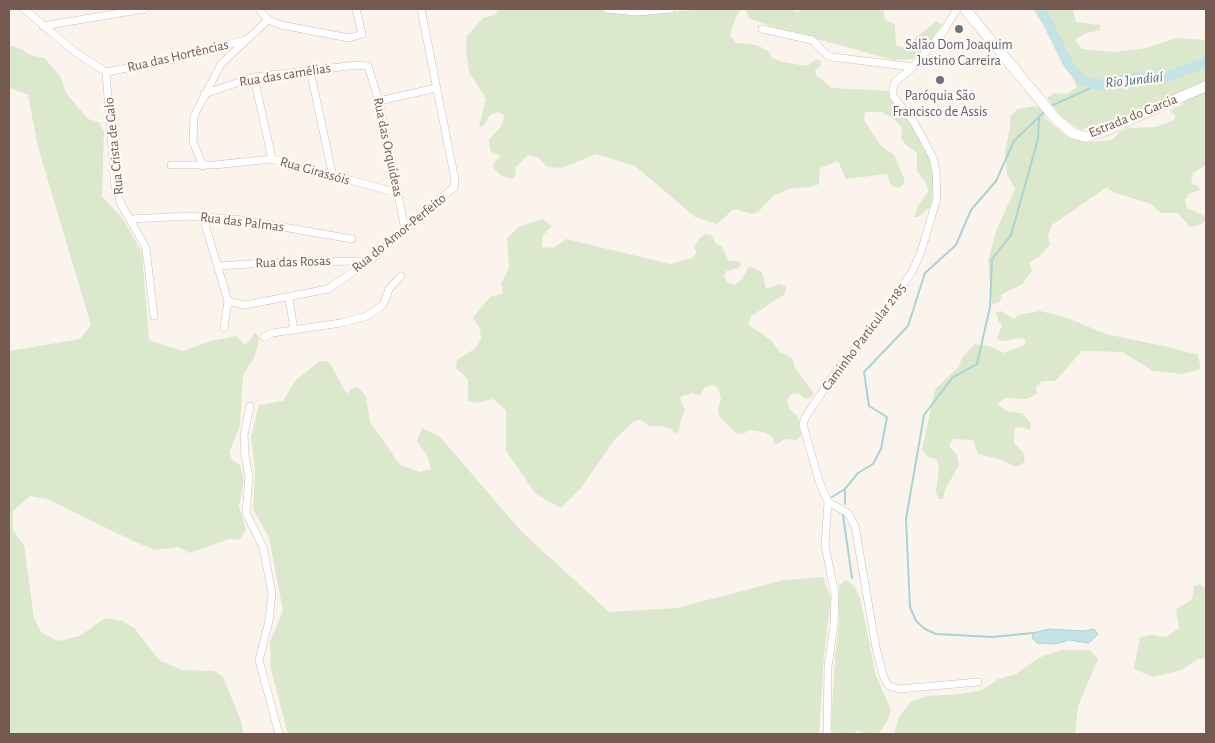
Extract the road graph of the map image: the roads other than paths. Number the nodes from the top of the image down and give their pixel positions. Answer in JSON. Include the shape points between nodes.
{"nodes":[{"id":1,"x":24,"y":9,"type":"edge"},
{"id":2,"x":144,"y":9,"type":"edge"},
{"id":3,"x":259,"y":9,"type":"edge"},
{"id":4,"x":356,"y":9,"type":"edge"},
{"id":5,"x":421,"y":9,"type":"edge"},
{"id":6,"x":607,"y":9,"type":"edge"},
{"id":7,"x":671,"y":9,"type":"edge"},
{"id":8,"x":957,"y":9,"type":"edge"},
{"id":9,"x":965,"y":9,"type":"edge"},
{"id":10,"x":128,"y":10,"type":"edge"},
{"id":11,"x":268,"y":20,"type":"junction"},
{"id":12,"x":43,"y":26,"type":"junction"},
{"id":13,"x":762,"y":29,"type":"dead end"},
{"id":14,"x":249,"y":39,"type":"junction"},
{"id":15,"x":368,"y":66,"type":"joint"},
{"id":16,"x":912,"y":67,"type":"junction"},
{"id":17,"x":310,"y":70,"type":"junction"},
{"id":18,"x":106,"y":72,"type":"junction"},
{"id":19,"x":254,"y":78,"type":"junction"},
{"id":20,"x":1206,"y":86,"type":"edge"},
{"id":21,"x":436,"y":88,"type":"junction"},
{"id":22,"x":204,"y":94,"type":"junction"},
{"id":23,"x":379,"y":101,"type":"junction"},
{"id":24,"x":272,"y":159,"type":"junction"},
{"id":25,"x":171,"y":164,"type":"dead end"},
{"id":26,"x":203,"y":166,"type":"junction"},
{"id":27,"x":333,"y":177,"type":"junction"},
{"id":28,"x":398,"y":193,"type":"junction"},
{"id":29,"x":204,"y":217,"type":"junction"},
{"id":30,"x":130,"y":219,"type":"junction"},
{"id":31,"x":405,"y":229,"type":"junction"},
{"id":32,"x":352,"y":239,"type":"dead end"},
{"id":33,"x":369,"y":261,"type":"junction"},
{"id":34,"x":217,"y":266,"type":"junction"},
{"id":35,"x":401,"y":276,"type":"dead end"},
{"id":36,"x":289,"y":298,"type":"junction"},
{"id":37,"x":228,"y":301,"type":"junction"},
{"id":38,"x":154,"y":316,"type":"dead end"},
{"id":39,"x":224,"y":328,"type":"dead end"},
{"id":40,"x":294,"y":330,"type":"junction"},
{"id":41,"x":264,"y":337,"type":"dead end"},
{"id":42,"x":250,"y":406,"type":"dead end"},
{"id":43,"x":828,"y":502,"type":"junction"},
{"id":44,"x":978,"y":682,"type":"dead end"},
{"id":45,"x":278,"y":734,"type":"edge"},
{"id":46,"x":826,"y":734,"type":"edge"}],
"edges":[{"from":1,"to":12,"type":"street"},
{"from":2,"to":10,"type":"street"},
{"from":3,"to":11,"type":"street"},
{"from":4,"to":11,"type":"street","via":[[362,34],[344,37],[297,30]]},
{"from":5,"to":21,"type":"street","name":"Rua do Amor-Perfeito"},
{"from":6,"to":7,"type":"street","via":[[637,12]]},
{"from":8,"to":16,"type":"street","via":[[943,32]]},
{"from":9,"to":20,"type":"street","name":"Estrada do Garcia","via":[[1055,118],[1072,133],[1086,137],[1107,130]]},
{"from":10,"to":12,"type":"street"},
{"from":11,"to":14,"type":"street"},
{"from":12,"to":18,"type":"street"},
{"from":13,"to":16,"type":"street","via":[[812,40],[829,56]]},
{"from":14,"to":18,"type":"street","name":"Rua das Hortências","via":[[166,61]]},
{"from":14,"to":22,"type":"street","via":[[229,54]]},
{"from":15,"to":17,"type":"street","name":"Rua das camélias","via":[[357,64]]},
{"from":15,"to":23,"type":"street","name":"Rua das Orquídeas"},
{"from":16,"to":43,"type":"street","name":"Caminho Particular 2185","via":[[895,82],[893,96],[913,121],[933,158],[937,198],[912,272],[869,332],[838,368],[805,418],[803,430]]},
{"from":17,"to":19,"type":"street","name":"Rua das camélias"},
{"from":17,"to":27,"type":"street"},
{"from":18,"to":30,"type":"street","name":"Rua Crista de Galo","via":[[115,187]]},
{"from":19,"to":22,"type":"street","name":"Rua das camélias"},
{"from":19,"to":24,"type":"street"},
{"from":21,"to":23,"type":"street"},
{"from":21,"to":31,"type":"street","name":"Rua do Amor-Perfeito","via":[[455,184],[450,192]]},
{"from":22,"to":26,"type":"street","via":[[194,116],[192,136]]},
{"from":23,"to":28,"type":"street","name":"Rua das Orquídeas"},
{"from":24,"to":26,"type":"street","name":"Rua Girassóis"},
{"from":24,"to":27,"type":"street","name":"Rua Girassóis"},
{"from":25,"to":26,"type":"street","name":"Rua Girassóis"},
{"from":27,"to":28,"type":"street","name":"Rua Girassóis"},
{"from":28,"to":31,"type":"street","name":"Rua das Orquídeas"},
{"from":29,"to":30,"type":"street","name":"Rua das Palmas"},
{"from":29,"to":32,"type":"street","name":"Rua das Palmas","via":[[242,220]]},
{"from":29,"to":34,"type":"street"},
{"from":30,"to":38,"type":"street","name":"Rua Crista de Galo","via":[[146,248]]},
{"from":31,"to":33,"type":"street","name":"Rua do Amor-Perfeito"},
{"from":33,"to":34,"type":"street","name":"Rua das Rosas"},
{"from":33,"to":36,"type":"street","name":"Rua do Amor-Perfeito","via":[[328,289]]},
{"from":34,"to":37,"type":"street"},
{"from":35,"to":40,"type":"street","via":[[389,289],[383,306],[375,312],[341,323]]},
{"from":36,"to":37,"type":"street","name":"Rua do Amor-Perfeito","via":[[245,305]]},
{"from":36,"to":40,"type":"street"},
{"from":37,"to":39,"type":"street"},
{"from":40,"to":41,"type":"street"},
{"from":42,"to":45,"type":"street","via":[[244,442],[249,477],[246,513],[263,548],[271,585],[272,606],[259,660]]},
{"from":43,"to":44,"type":"street","via":[[848,513],[855,526],[876,648],[889,686],[899,689]]},
{"from":43,"to":46,"type":"street","name":"Caminho Particular 2185","via":[[825,545],[835,596]]}]}
